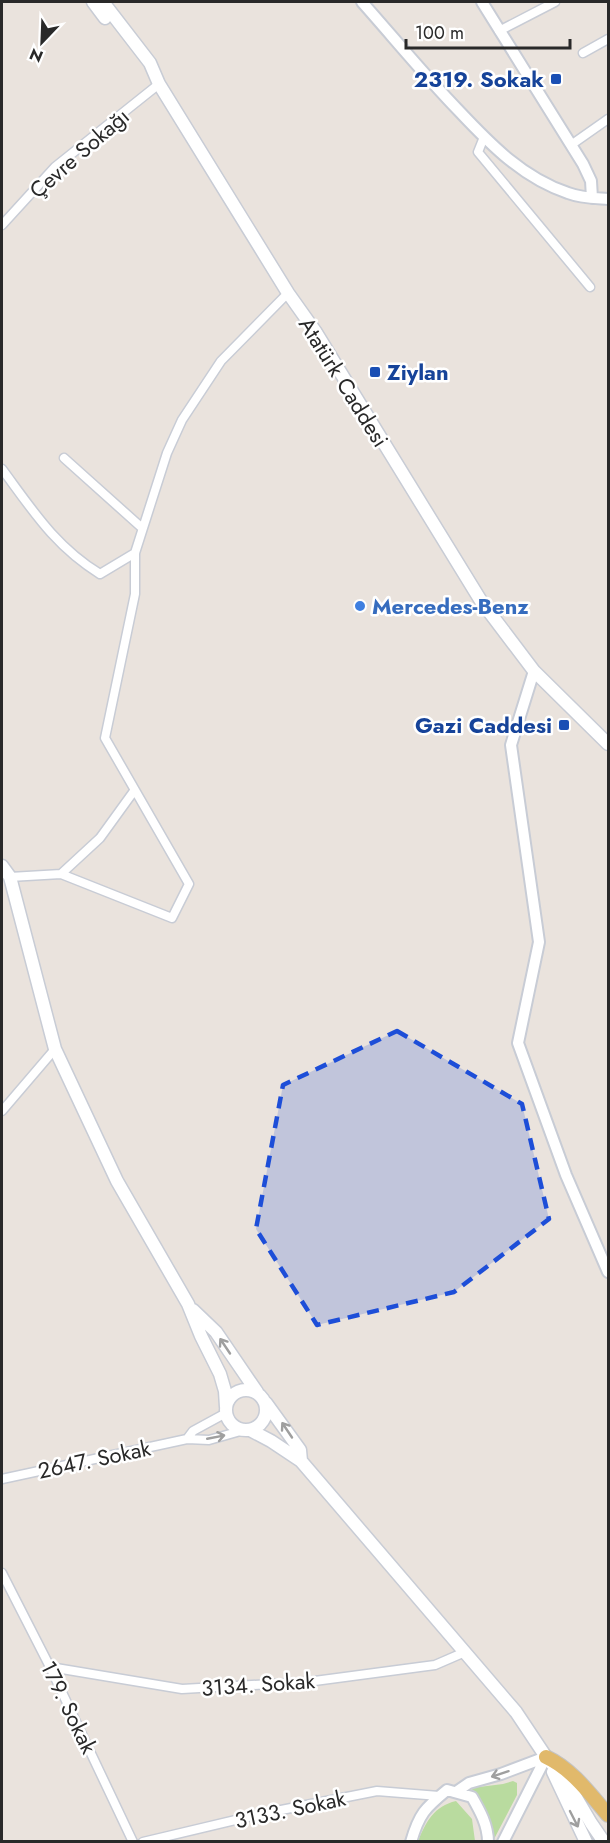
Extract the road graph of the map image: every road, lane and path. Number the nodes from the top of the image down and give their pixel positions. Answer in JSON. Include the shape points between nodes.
{"nodes":[{"id":1,"x":93,"y":2,"type":"edge"},
{"id":2,"x":103,"y":2,"type":"edge"},
{"id":3,"x":362,"y":2,"type":"edge"},
{"id":4,"x":482,"y":2,"type":"edge"},
{"id":5,"x":555,"y":2,"type":"edge"},
{"id":6,"x":499,"y":31,"type":"junction"},
{"id":7,"x":609,"y":39,"type":"edge"},
{"id":8,"x":583,"y":52,"type":"dead end"},
{"id":9,"x":159,"y":84,"type":"junction"},
{"id":10,"x":609,"y":119,"type":"edge"},
{"id":11,"x":484,"y":138,"type":"junction"},
{"id":12,"x":571,"y":144,"type":"junction"},
{"id":13,"x":592,"y":198,"type":"junction"},
{"id":14,"x":609,"y":199,"type":"edge"},
{"id":15,"x":2,"y":225,"type":"edge"},
{"id":16,"x":590,"y":287,"type":"dead end"},
{"id":17,"x":288,"y":293,"type":"junction"},
{"id":18,"x":64,"y":458,"type":"dead end"},
{"id":19,"x":2,"y":469,"type":"edge"},
{"id":20,"x":141,"y":527,"type":"junction"},
{"id":21,"x":135,"y":552,"type":"junction"},
{"id":22,"x":534,"y":671,"type":"junction"},
{"id":23,"x":609,"y":744,"type":"edge"},
{"id":24,"x":134,"y":791,"type":"junction"},
{"id":25,"x":2,"y":866,"type":"edge"},
{"id":26,"x":61,"y":874,"type":"junction"},
{"id":27,"x":10,"y":878,"type":"junction"},
{"id":28,"x":55,"y":1049,"type":"junction"},
{"id":29,"x":2,"y":1111,"type":"edge"},
{"id":30,"x":609,"y":1272,"type":"edge"},
{"id":31,"x":188,"y":1304,"type":"junction"},
{"id":32,"x":257,"y":1392,"type":"junction"},
{"id":33,"x":266,"y":1403,"type":"junction"},
{"id":34,"x":226,"y":1410,"type":"junction"},
{"id":35,"x":247,"y":1430,"type":"junction"},
{"id":36,"x":187,"y":1439,"type":"junction"},
{"id":37,"x":301,"y":1461,"type":"junction"},
{"id":38,"x":2,"y":1479,"type":"edge"},
{"id":39,"x":2,"y":1573,"type":"edge"},
{"id":40,"x":465,"y":1652,"type":"junction"},
{"id":41,"x":50,"y":1666,"type":"junction"},
{"id":42,"x":546,"y":1757,"type":"junction"},
{"id":43,"x":456,"y":1792,"type":"junction"},
{"id":44,"x":439,"y":1796,"type":"junction"},
{"id":45,"x":609,"y":1815,"type":"edge"},
{"id":46,"x":133,"y":1842,"type":"edge"},
{"id":47,"x":143,"y":1842,"type":"edge"},
{"id":48,"x":411,"y":1842,"type":"edge"},
{"id":49,"x":488,"y":1842,"type":"edge"},
{"id":50,"x":503,"y":1842,"type":"edge"},
{"id":51,"x":586,"y":1842,"type":"edge"},
{"id":52,"x":604,"y":1842,"type":"edge"}],
"edges":[{"from":1,"to":9,"type":"main road"},
{"from":2,"to":9,"type":"main road","name":"Atatürk Caddesi","via":[[150,63]]},
{"from":3,"to":11,"type":"street"},
{"from":4,"to":6,"type":"street"},
{"from":5,"to":6,"type":"street"},
{"from":6,"to":12,"type":"street"},
{"from":7,"to":8,"type":"street"},
{"from":9,"to":15,"type":"street","name":"Çevre Sokağı","via":[[55,167]]},
{"from":9,"to":17,"type":"main road","name":"Atatürk Caddesi"},
{"from":10,"to":12,"type":"street"},
{"from":11,"to":13,"type":"street","via":[[505,158],[539,180],[570,194]]},
{"from":11,"to":16,"type":"street","via":[[478,152]]},
{"from":12,"to":13,"type":"street","via":[[591,181]]},
{"from":13,"to":14,"type":"street"},
{"from":17,"to":20,"type":"street","via":[[220,361],[182,420]]},
{"from":17,"to":22,"type":"main road","name":"Atatürk Caddesi","via":[[481,601]]},
{"from":18,"to":20,"type":"street"},
{"from":19,"to":21,"type":"street","via":[[53,537],[82,563],[100,574]]},
{"from":20,"to":21,"type":"street"},
{"from":21,"to":24,"type":"street","via":[[135,594],[105,738]]},
{"from":22,"to":23,"type":"main road","name":"Atatürk Caddesi"},
{"from":22,"to":30,"type":"street","via":[[511,745],[539,942],[518,1043],[566,1175]]},
{"from":24,"to":26,"type":"street","via":[[100,838]]},
{"from":24,"to":26,"type":"street","via":[[189,884],[172,918]]},
{"from":25,"to":27,"type":"main road"},
{"from":26,"to":27,"type":"street"},
{"from":27,"to":28,"type":"main road"},
{"from":28,"to":29,"type":"street"},
{"from":28,"to":31,"type":"main road","via":[[117,1181]]},
{"from":32,"to":31,"type":"main road","one_way":true,"via":[[216,1332]]},
{"from":31,"to":34,"type":"main road","via":[[219,1374]]},
{"from":32,"to":33,"type":"main road"},
{"from":32,"to":34,"type":"main road","via":[[236,1392]]},
{"from":33,"to":35,"type":"main road","via":[[262,1424]]},
{"from":37,"to":33,"type":"main road","one_way":true,"via":[[300,1450]]},
{"from":34,"to":35,"type":"main road","via":[[232,1424]]},
{"from":34,"to":36,"type":"street"},
{"from":36,"to":35,"type":"street","one_way":true,"via":[[209,1440]]},
{"from":35,"to":37,"type":"main road"},
{"from":36,"to":38,"type":"street","name":"2647. Sokak"},
{"from":37,"to":40,"type":"main road"},
{"from":39,"to":41,"type":"street","name":"179. Sokak"},
{"from":40,"to":41,"type":"street","name":"3134. Sokak","via":[[435,1665],[307,1682],[182,1689]]},
{"from":40,"to":42,"type":"main road","via":[[516,1712]]},
{"from":41,"to":46,"type":"street","name":"179. Sokak"},
{"from":42,"to":43,"type":"street","one_way":true,"via":[[469,1783]]},
{"from":42,"to":45,"type":"main road","via":[[569,1772]]},
{"from":42,"to":50,"type":"street"},
{"from":42,"to":51,"type":"main road","one_way":true},
{"from":42,"to":52,"type":"main road","via":[[567,1782]]},
{"from":43,"to":44,"type":"street","via":[[447,1790]]},
{"from":43,"to":49,"type":"street","via":[[472,1797],[482,1816]]},
{"from":44,"to":47,"type":"street","name":"3133. Sokak","via":[[377,1791]]},
{"from":44,"to":48,"type":"street","via":[[425,1808]]}]}
